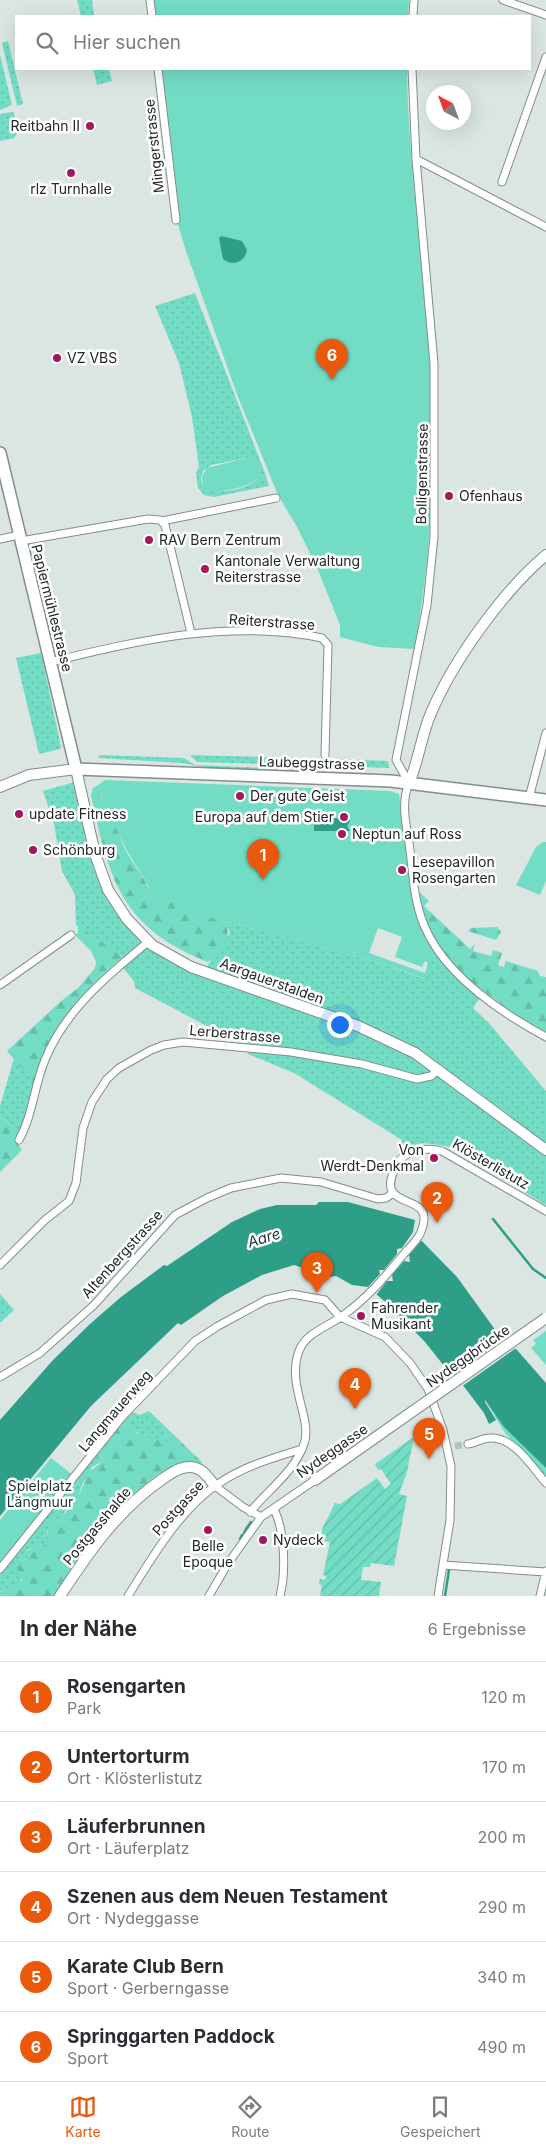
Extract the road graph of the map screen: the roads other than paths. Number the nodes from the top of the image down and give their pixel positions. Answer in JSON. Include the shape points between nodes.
{"nodes":[{"id":1,"x":150,"y":0,"type":"edge"},
{"id":2,"x":414,"y":0,"type":"edge"},
{"id":3,"x":503,"y":0,"type":"edge"},
{"id":4,"x":152,"y":15,"type":"edge"},
{"id":5,"x":413,"y":15,"type":"edge"},
{"id":6,"x":546,"y":15,"type":"edge"},
{"id":7,"x":546,"y":58,"type":"edge"},
{"id":8,"x":158,"y":70,"type":"edge"},
{"id":9,"x":412,"y":70,"type":"edge"},
{"id":10,"x":416,"y":160,"type":"junction"},
{"id":11,"x":502,"y":182,"type":"dead end"},
{"id":12,"x":176,"y":220,"type":"dead end"},
{"id":13,"x":546,"y":227,"type":"edge"},
{"id":14,"x":0,"y":453,"type":"edge"},
{"id":15,"x":276,"y":498,"type":"dead end"},
{"id":16,"x":162,"y":521,"type":"junction"},
{"id":17,"x":0,"y":538,"type":"edge"},
{"id":18,"x":20,"y":538,"type":"junction"},
{"id":19,"x":546,"y":555,"type":"edge"},
{"id":20,"x":190,"y":633,"type":"junction"},
{"id":21,"x":50,"y":662,"type":"junction"},
{"id":22,"x":546,"y":733,"type":"edge"},
{"id":23,"x":325,"y":755,"type":"dead end"},
{"id":24,"x":76,"y":769,"type":"junction"},
{"id":25,"x":409,"y":783,"type":"junction"},
{"id":26,"x":0,"y":785,"type":"edge"},
{"id":27,"x":529,"y":798,"type":"junction"},
{"id":28,"x":546,"y":800,"type":"edge"},
{"id":29,"x":71,"y":935,"type":"dead end"},
{"id":30,"x":148,"y":942,"type":"junction"},
{"id":31,"x":0,"y":985,"type":"edge"},
{"id":32,"x":546,"y":1037,"type":"edge"},
{"id":33,"x":439,"y":1069,"type":"junction"},
{"id":34,"x":19,"y":1140,"type":"dead end"},
{"id":35,"x":546,"y":1150,"type":"edge"},
{"id":36,"x":393,"y":1193,"type":"junction"},
{"id":37,"x":546,"y":1211,"type":"edge"},
{"id":38,"x":0,"y":1265,"type":"edge"},
{"id":39,"x":340,"y":1317,"type":"junction"},
{"id":40,"x":546,"y":1318,"type":"edge"},
{"id":41,"x":0,"y":1377,"type":"edge"},
{"id":42,"x":406,"y":1416,"type":"joint"},
{"id":43,"x":468,"y":1444,"type":"tunnel mouth"},
{"id":44,"x":447,"y":1446,"type":"junction"},
{"id":45,"x":456,"y":1446,"type":"tunnel mouth"},
{"id":46,"x":302,"y":1448,"type":"junction"},
{"id":47,"x":315,"y":1480,"type":"joint"},
{"id":48,"x":546,"y":1482,"type":"edge"},
{"id":49,"x":215,"y":1486,"type":"junction"},
{"id":50,"x":274,"y":1509,"type":"junction"},
{"id":51,"x":250,"y":1512,"type":"junction"},
{"id":52,"x":261,"y":1517,"type":"junction"},
{"id":53,"x":443,"y":1565,"type":"junction"},
{"id":54,"x":0,"y":1569,"type":"edge"},
{"id":55,"x":546,"y":1572,"type":"edge"},
{"id":56,"x":60,"y":1596,"type":"edge"},
{"id":57,"x":128,"y":1596,"type":"edge"},
{"id":58,"x":209,"y":1596,"type":"edge"},
{"id":59,"x":280,"y":1596,"type":"edge"},
{"id":60,"x":438,"y":1596,"type":"edge"},
{"id":61,"x":540,"y":1596,"type":"edge"}],
"edges":[{"from":1,"to":4,"type":"street"},
{"from":2,"to":5,"type":"street"},
{"from":3,"to":6,"type":"street"},
{"from":7,"to":11,"type":"street"},
{"from":8,"to":12,"type":"street","name":"Mingerstrasse"},
{"from":9,"to":10,"type":"street","name":"Bolligenstrasse"},
{"from":10,"to":13,"type":"street"},
{"from":10,"to":25,"type":"street","name":"Bolligenstrasse","via":[[434,364],[436,464],[434,537],[427,605],[396,757]]},
{"from":14,"to":18,"type":"main road","name":"Papiermühlestrasse"},
{"from":15,"to":16,"type":"street"},
{"from":16,"to":18,"type":"street","via":[[152,518]]},
{"from":16,"to":20,"type":"street"},
{"from":17,"to":18,"type":"street"},
{"from":18,"to":21,"type":"main road","name":"Papiermühlestrasse"},
{"from":19,"to":25,"type":"main road","via":[[511,590],[471,643],[430,715]]},
{"from":20,"to":21,"type":"street","name":"Reiterstrasse"},
{"from":20,"to":23,"type":"street","name":"Reiterstrasse","via":[[258,631],[326,641]]},
{"from":21,"to":24,"type":"main road","name":"Papiermühlestrasse"},
{"from":22,"to":27,"type":"street"},
{"from":24,"to":25,"type":"main road","name":"Laubeggstrasse"},
{"from":24,"to":26,"type":"main road","via":[[29,774]]},
{"from":24,"to":30,"type":"main road","name":"Aargauerstalden","via":[[103,878],[120,909]]},
{"from":25,"to":27,"type":"main road","name":"Laubeggstrasse"},
{"from":25,"to":32,"type":"street","via":[[404,804],[419,910],[431,938],[478,993]]},
{"from":27,"to":28,"type":"main road","name":"Laubeggstrasse"},
{"from":29,"to":31,"type":"street"},
{"from":30,"to":33,"type":"main road","name":"Aargauerstalden","via":[[191,967],[372,1032]]},
{"from":30,"to":34,"type":"street","via":[[98,984],[61,1030],[44,1062],[29,1118]]},
{"from":33,"to":35,"type":"main road","name":"Aargauerstalden"},
{"from":33,"to":38,"type":"street","name":"Lerberstrasse","via":[[431,1076],[417,1079],[362,1064],[291,1052],[183,1042],[151,1050],[113,1073],[92,1102],[83,1128],[76,1183],[70,1201],[48,1216]]},
{"from":36,"to":37,"type":"street","name":"Klösterlistutz","via":[[391,1179],[398,1162],[413,1151],[431,1148],[452,1155]]},
{"from":36,"to":39,"type":"street","via":[[416,1204],[421,1210],[423,1218],[419,1236],[372,1292]]},
{"from":36,"to":41,"type":"street","name":"Altenbergstrasse","via":[[378,1199],[317,1181],[277,1178],[231,1188],[194,1204],[170,1219],[108,1291],[72,1325],[40,1353]]},
{"from":39,"to":44,"type":"street","via":[[378,1333],[395,1346],[422,1378],[440,1419]]},
{"from":39,"to":46,"type":"street","via":[[311,1336],[299,1352],[295,1372],[306,1434]]},
{"from":39,"to":54,"type":"street","name":"Langmauerweg","via":[[324,1300],[292,1294],[273,1298],[238,1314],[195,1341],[122,1417]]},
{"from":40,"to":42,"type":"main road","name":"Nydeggbrücke","bridge":true},
{"from":42,"to":47,"type":"main road","name":"Nydeggasse"},
{"from":43,"to":48,"type":"street","via":[[492,1438],[505,1440]]},
{"from":44,"to":45,"type":"street"},
{"from":44,"to":53,"type":"street","via":[[452,1493]]},
{"from":46,"to":49,"type":"street","name":"Postgasse","via":[[267,1460]]},
{"from":46,"to":51,"type":"street","via":[[293,1464]]},
{"from":47,"to":50,"type":"street","name":"Nydeggasse"},
{"from":49,"to":51,"type":"street","name":"Postgasshalde"},
{"from":49,"to":56,"type":"main road","name":"Postgasshalde","via":[[199,1469],[187,1467],[146,1490],[123,1512]]},
{"from":49,"to":57,"type":"street","name":"Postgasse","via":[[171,1533]]},
{"from":50,"to":52,"type":"street","name":"Nydeggasse"},
{"from":50,"to":59,"type":"street","via":[[280,1525],[284,1576]]},
{"from":51,"to":52,"type":"street","name":"Postgasshalde"},
{"from":52,"to":58,"type":"street","via":[[227,1564]]},
{"from":53,"to":55,"type":"street"},
{"from":53,"to":60,"type":"street"},
{"from":55,"to":61,"type":"street"}]}
